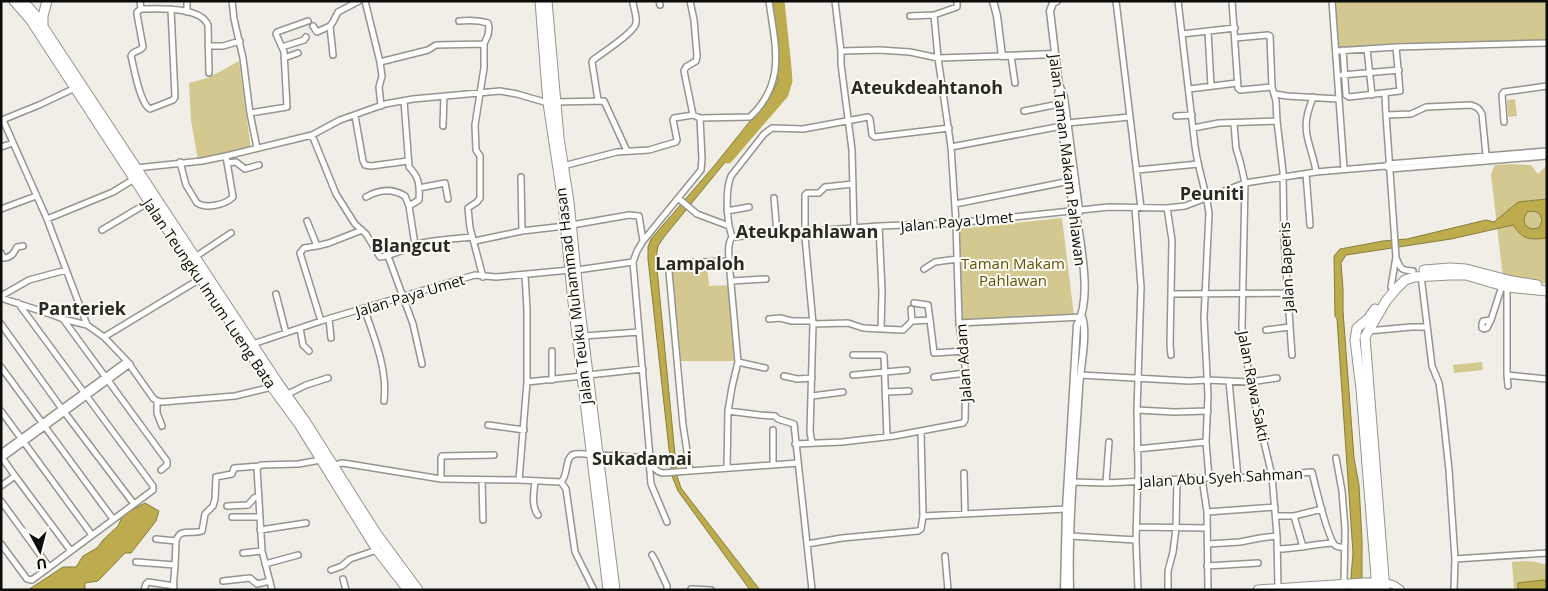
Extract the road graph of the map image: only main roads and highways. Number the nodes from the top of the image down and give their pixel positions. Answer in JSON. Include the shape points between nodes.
{"nodes":[{"id":1,"x":14,"y":1,"type":"edge"},
{"id":2,"x":23,"y":1,"type":"edge"},
{"id":3,"x":47,"y":1,"type":"edge"},
{"id":4,"x":540,"y":1,"type":"edge"},
{"id":5,"x":547,"y":1,"type":"edge"},
{"id":6,"x":43,"y":26,"type":"junction"},
{"id":7,"x":552,"y":102,"type":"junction"},
{"id":8,"x":90,"y":105,"type":"junction"},
{"id":9,"x":569,"y":225,"type":"junction"},
{"id":10,"x":1410,"y":276,"type":"junction"},
{"id":11,"x":1547,"y":286,"type":"edge"},
{"id":12,"x":1547,"y":291,"type":"edge"},
{"id":13,"x":576,"y":302,"type":"junction"},
{"id":14,"x":585,"y":375,"type":"junction"},
{"id":15,"x":1365,"y":389,"type":"junction"},
{"id":16,"x":302,"y":423,"type":"junction"},
{"id":17,"x":595,"y":455,"type":"junction"},
{"id":18,"x":1349,"y":585,"type":"edge"},
{"id":19,"x":406,"y":586,"type":"edge"},
{"id":20,"x":1365,"y":586,"type":"edge"},
{"id":21,"x":1381,"y":587,"type":"edge"},
{"id":22,"x":419,"y":590,"type":"edge"},
{"id":23,"x":608,"y":590,"type":"edge"},
{"id":24,"x":615,"y":590,"type":"edge"},
{"id":25,"x":1258,"y":590,"type":"edge"},
{"id":26,"x":1401,"y":590,"type":"edge"}],
"edges":[{"from":1,"to":8,"type":"highway","name":"Jalan Teungku Imum Lueng Bata"},
{"from":2,"to":6,"type":"highway","name":"Jalan Teungku Imum Lueng Bata"},
{"from":3,"to":6,"type":"highway"},
{"from":4,"to":7,"type":"highway","name":"Jalan Teuku Muhammad Hasan"},
{"from":5,"to":7,"type":"highway","name":"Jalan Teuku Muhammad Hasan"},
{"from":6,"to":8,"type":"highway","name":"Jalan Teungku Imum Lueng Bata"},
{"from":7,"to":9,"type":"highway","name":"Jalan Teuku Muhammad Hasan"},
{"from":7,"to":9,"type":"highway","name":"Jalan Teuku Muhammad Hasan"},
{"from":8,"to":16,"type":"highway","name":"Jalan Teungku Imum Lueng Bata","via":[[136,168]]},
{"from":8,"to":16,"type":"highway","name":"Jalan Teungku Imum Lueng Bata","via":[[200,279],[272,387]]},
{"from":9,"to":13,"type":"highway","name":"Jalan Teuku Muhammad Hasan"},
{"from":10,"to":11,"type":"highway","via":[[1450,268],[1466,269]]},
{"from":10,"to":12,"type":"highway","via":[[1466,275],[1504,287]]},
{"from":10,"to":15,"type":"highway","via":[[1386,302],[1367,331]]},
{"from":10,"to":15,"type":"highway","via":[[1391,287],[1357,328],[1355,340]]},
{"from":13,"to":14,"type":"highway","name":"Jalan Teuku Muhammad Hasan"},
{"from":13,"to":14,"type":"highway","name":"Jalan Teuku Muhammad Hasan","via":[[584,336]]},
{"from":14,"to":17,"type":"highway","name":"Jalan Teuku Muhammad Hasan"},
{"from":15,"to":21,"type":"highway"},
{"from":16,"to":19,"type":"highway","name":"Jalan Teungku Imum Lueng Bata","via":[[376,533]]},
{"from":16,"to":19,"type":"highway","name":"Jalan Teungku Imum Lueng Bata","via":[[377,550]]},
{"from":17,"to":23,"type":"highway","name":"Jalan Teuku Muhammad Hasan"},
{"from":17,"to":24,"type":"highway","name":"Jalan Teuku Muhammad Hasan"},
{"from":18,"to":20,"type":"highway"},
{"from":18,"to":25,"type":"highway"},
{"from":19,"to":22,"type":"highway","name":"Jalan Teungku Imum Lueng Bata"},
{"from":20,"to":21,"type":"highway"},
{"from":21,"to":26,"type":"main road","via":[[1394,585]]}]}
